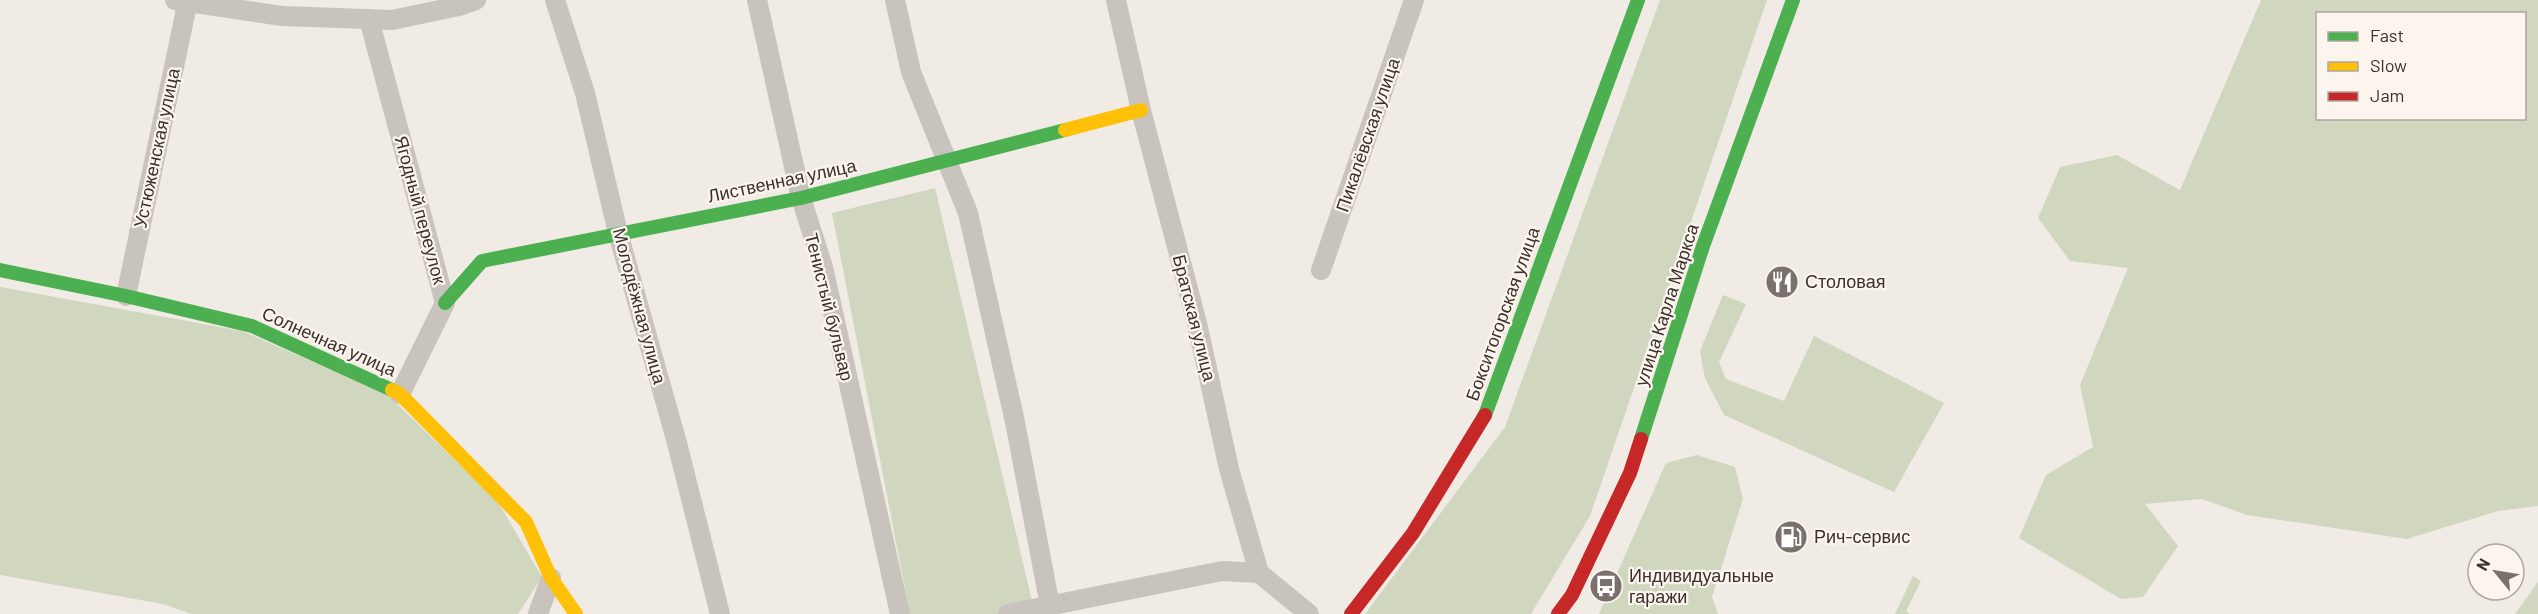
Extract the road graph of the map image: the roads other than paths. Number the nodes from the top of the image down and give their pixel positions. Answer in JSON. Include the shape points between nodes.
{"nodes":[{"id":1,"x":476,"y":0,"type":"edge"},
{"id":2,"x":555,"y":0,"type":"edge"},
{"id":3,"x":757,"y":0,"type":"edge"},
{"id":4,"x":895,"y":0,"type":"edge"},
{"id":5,"x":1116,"y":0,"type":"edge"},
{"id":6,"x":1414,"y":0,"type":"edge"},
{"id":7,"x":1638,"y":0,"type":"edge"},
{"id":8,"x":1793,"y":0,"type":"edge"},
{"id":9,"x":184,"y":1,"type":"edge"},
{"id":10,"x":369,"y":19,"type":"junction"},
{"id":11,"x":1141,"y":110,"type":"junction"},
{"id":12,"x":946,"y":160,"type":"junction"},
{"id":13,"x":801,"y":198,"type":"junction"},
{"id":14,"x":618,"y":233,"type":"junction"},
{"id":15,"x":0,"y":270,"type":"edge"},
{"id":16,"x":1321,"y":270,"type":"dead end"},
{"id":17,"x":126,"y":296,"type":"junction"},
{"id":18,"x":445,"y":303,"type":"junction"},
{"id":19,"x":400,"y":394,"type":"junction"},
{"id":20,"x":1260,"y":573,"type":"junction"},
{"id":21,"x":551,"y":578,"type":"junction"},
{"id":22,"x":1050,"y":606,"type":"junction"},
{"id":23,"x":538,"y":614,"type":"edge"},
{"id":24,"x":576,"y":614,"type":"edge"},
{"id":25,"x":720,"y":614,"type":"edge"},
{"id":26,"x":900,"y":614,"type":"edge"},
{"id":27,"x":1008,"y":614,"type":"edge"},
{"id":28,"x":1309,"y":614,"type":"edge"},
{"id":29,"x":1351,"y":614,"type":"edge"},
{"id":30,"x":1558,"y":614,"type":"edge"}],
"edges":[{"from":1,"to":10,"type":"street","via":[[392,20]]},
{"from":2,"to":14,"type":"street","name":"Молодёжная улица","via":[[585,93]]},
{"from":3,"to":13,"type":"street","name":"Тенистый бульвар"},
{"from":4,"to":12,"type":"street","via":[[911,72]]},
{"from":5,"to":11,"type":"street","name":"Братская улица"},
{"from":6,"to":16,"type":"street","name":"Пикалёвская улица"},
{"from":7,"to":29,"type":"street","name":"Бокситогорская улица","via":[[1485,415],[1413,533]]},
{"from":8,"to":30,"type":"street","name":"улица Карла Маркса","via":[[1703,246],[1630,473],[1572,595]]},
{"from":9,"to":10,"type":"street","via":[[282,16]]},
{"from":9,"to":17,"type":"street","name":"Устюженская улица"},
{"from":10,"to":18,"type":"street","name":"Ягодный переулок"},
{"from":11,"to":12,"type":"street","name":"Лиственная улица"},
{"from":11,"to":20,"type":"street","name":"Братская улица","via":[[1197,323],[1229,469]]},
{"from":12,"to":13,"type":"street","name":"Лиственная улица"},
{"from":12,"to":22,"type":"street","via":[[971,225],[1015,422]]},
{"from":13,"to":14,"type":"street","name":"Лиственная улица"},
{"from":13,"to":26,"type":"street","name":"Тенистый бульвар","via":[[823,267]]},
{"from":14,"to":18,"type":"street","name":"Лиственная улица","via":[[482,261]]},
{"from":14,"to":25,"type":"street","name":"Молодёжная улица"},
{"from":15,"to":17,"type":"street","name":"Солнечная улица"},
{"from":17,"to":19,"type":"street","name":"Солнечная улица","via":[[252,326]]},
{"from":18,"to":19,"type":"street","name":"Ягодный переулок"},
{"from":19,"to":21,"type":"street","name":"Солнечная улица","via":[[526,522]]},
{"from":20,"to":22,"type":"street","via":[[1222,571]]},
{"from":20,"to":28,"type":"street"},
{"from":21,"to":23,"type":"street"},
{"from":21,"to":24,"type":"street","name":"Солнечная улица"},
{"from":22,"to":27,"type":"street"}]}
